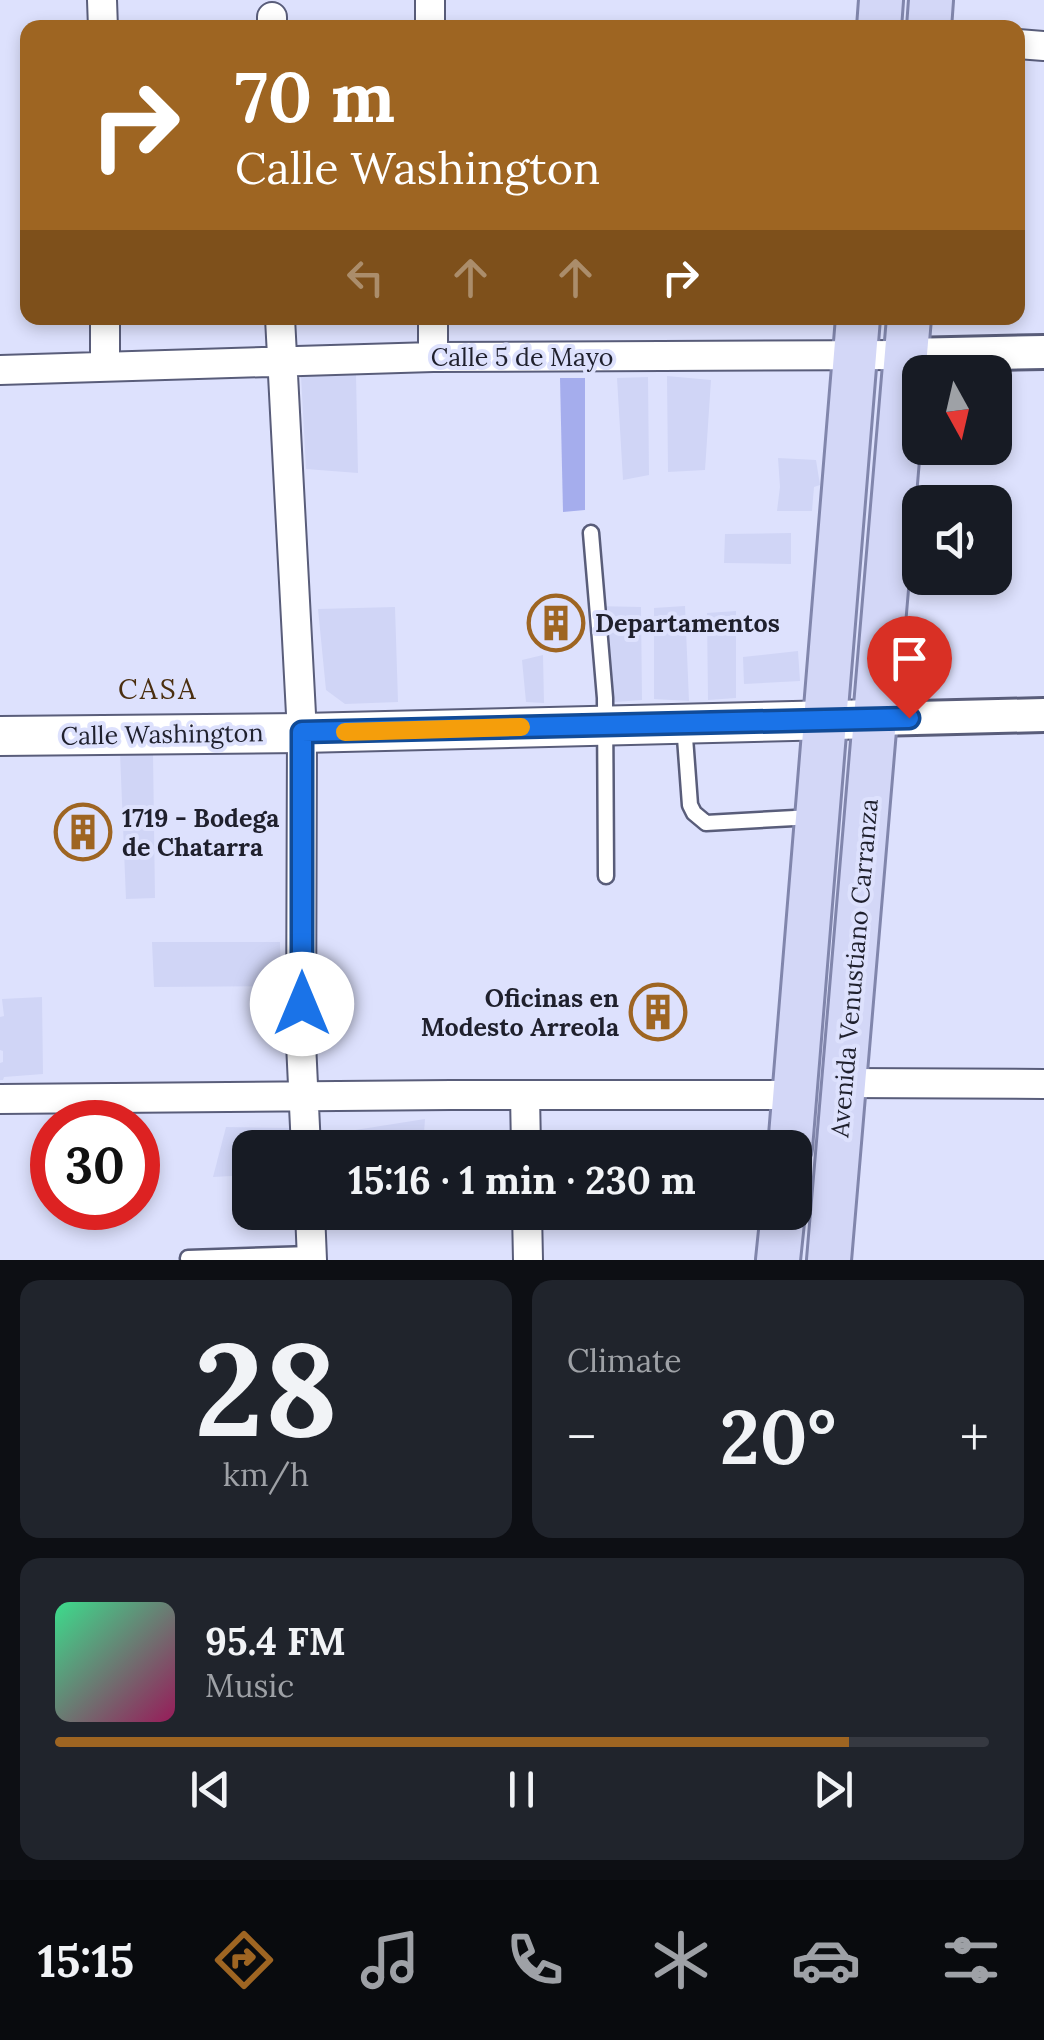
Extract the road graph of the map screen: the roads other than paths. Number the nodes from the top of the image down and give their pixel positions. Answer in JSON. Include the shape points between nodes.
{"nodes":[{"id":1,"x":105,"y":325,"type":"edge"},
{"id":2,"x":280,"y":325,"type":"edge"},
{"id":3,"x":433,"y":325,"type":"edge"},
{"id":4,"x":908,"y":336,"type":"edge"},
{"id":5,"x":856,"y":337,"type":"edge"},
{"id":6,"x":1044,"y":352,"type":"edge"},
{"id":7,"x":433,"y":357,"type":"junction"},
{"id":8,"x":281,"y":360,"type":"junction"},
{"id":9,"x":105,"y":366,"type":"junction"},
{"id":10,"x":0,"y":370,"type":"edge"},
{"id":11,"x":592,"y":533,"type":"dead end"},
{"id":12,"x":1044,"y":714,"type":"edge"},
{"id":13,"x":875,"y":718,"type":"junction"},
{"id":14,"x":826,"y":719,"type":"junction"},
{"id":15,"x":684,"y":723,"type":"junction"},
{"id":16,"x":606,"y":725,"type":"junction"},
{"id":17,"x":302,"y":732,"type":"junction"},
{"id":18,"x":0,"y":736,"type":"edge"},
{"id":19,"x":818,"y":817,"type":"junction"},
{"id":20,"x":606,"y":876,"type":"dead end"},
{"id":21,"x":846,"y":1083,"type":"junction"},
{"id":22,"x":1044,"y":1084,"type":"edge"},
{"id":23,"x":795,"y":1094,"type":"junction"},
{"id":24,"x":524,"y":1095,"type":"junction"},
{"id":25,"x":305,"y":1096,"type":"junction"},
{"id":26,"x":0,"y":1099,"type":"edge"},
{"id":27,"x":306,"y":1130,"type":"edge"},
{"id":28,"x":525,"y":1130,"type":"edge"},
{"id":29,"x":792,"y":1130,"type":"edge"},
{"id":30,"x":311,"y":1230,"type":"edge"},
{"id":31,"x":527,"y":1230,"type":"edge"},
{"id":32,"x":781,"y":1230,"type":"edge"},
{"id":33,"x":312,"y":1257,"type":"edge"},
{"id":34,"x":188,"y":1258,"type":"edge"},
{"id":35,"x":528,"y":1260,"type":"edge"},
{"id":36,"x":778,"y":1260,"type":"edge"},
{"id":37,"x":829,"y":1260,"type":"edge"}],
"edges":[{"from":1,"to":9,"type":"street"},
{"from":2,"to":8,"type":"street"},
{"from":3,"to":7,"type":"street"},
{"from":4,"to":5,"type":"street","name":"Calle 5 de Mayo"},
{"from":4,"to":6,"type":"street","name":"Calle 5 de Mayo"},
{"from":4,"to":13,"type":"main road","name":"Avenida Venustiano Carranza"},
{"from":5,"to":7,"type":"street","name":"Calle 5 de Mayo"},
{"from":5,"to":14,"type":"main road","name":"Avenida Venustiano Carranza"},
{"from":7,"to":8,"type":"street","name":"Calle 5 de Mayo"},
{"from":8,"to":9,"type":"street","name":"Calle 5 de Mayo"},
{"from":8,"to":17,"type":"street"},
{"from":9,"to":10,"type":"street","name":"Calle 5 de Mayo"},
{"from":11,"to":16,"type":"lane"},
{"from":12,"to":13,"type":"street","name":"Calle Washington"},
{"from":13,"to":14,"type":"main road","name":"Calle Washington"},
{"from":13,"to":21,"type":"main road","name":"Avenida Venustiano Carranza"},
{"from":14,"to":15,"type":"main road","name":"Calle Washington"},
{"from":14,"to":19,"type":"main road","name":"Avenida Venustiano Carranza"},
{"from":15,"to":16,"type":"main road","name":"Calle Washington"},
{"from":15,"to":19,"type":"lane","via":[[694,814],[706,822]]},
{"from":16,"to":17,"type":"main road","name":"Calle Washington"},
{"from":16,"to":20,"type":"lane"},
{"from":17,"to":18,"type":"main road","name":"Calle Washington"},
{"from":17,"to":25,"type":"street"},
{"from":19,"to":23,"type":"main road","name":"Avenida Venustiano Carranza"},
{"from":21,"to":22,"type":"street"},
{"from":21,"to":37,"type":"main road","name":"Avenida Venustiano Carranza"},
{"from":23,"to":24,"type":"street"},
{"from":23,"to":29,"type":"main road","name":"Avenida Venustiano Carranza"},
{"from":24,"to":25,"type":"street"},
{"from":24,"to":28,"type":"street"},
{"from":25,"to":26,"type":"street"},
{"from":25,"to":27,"type":"street"},
{"from":30,"to":33,"type":"street"},
{"from":31,"to":35,"type":"street"},
{"from":32,"to":36,"type":"main road"},
{"from":33,"to":34,"type":"lane"}]}
